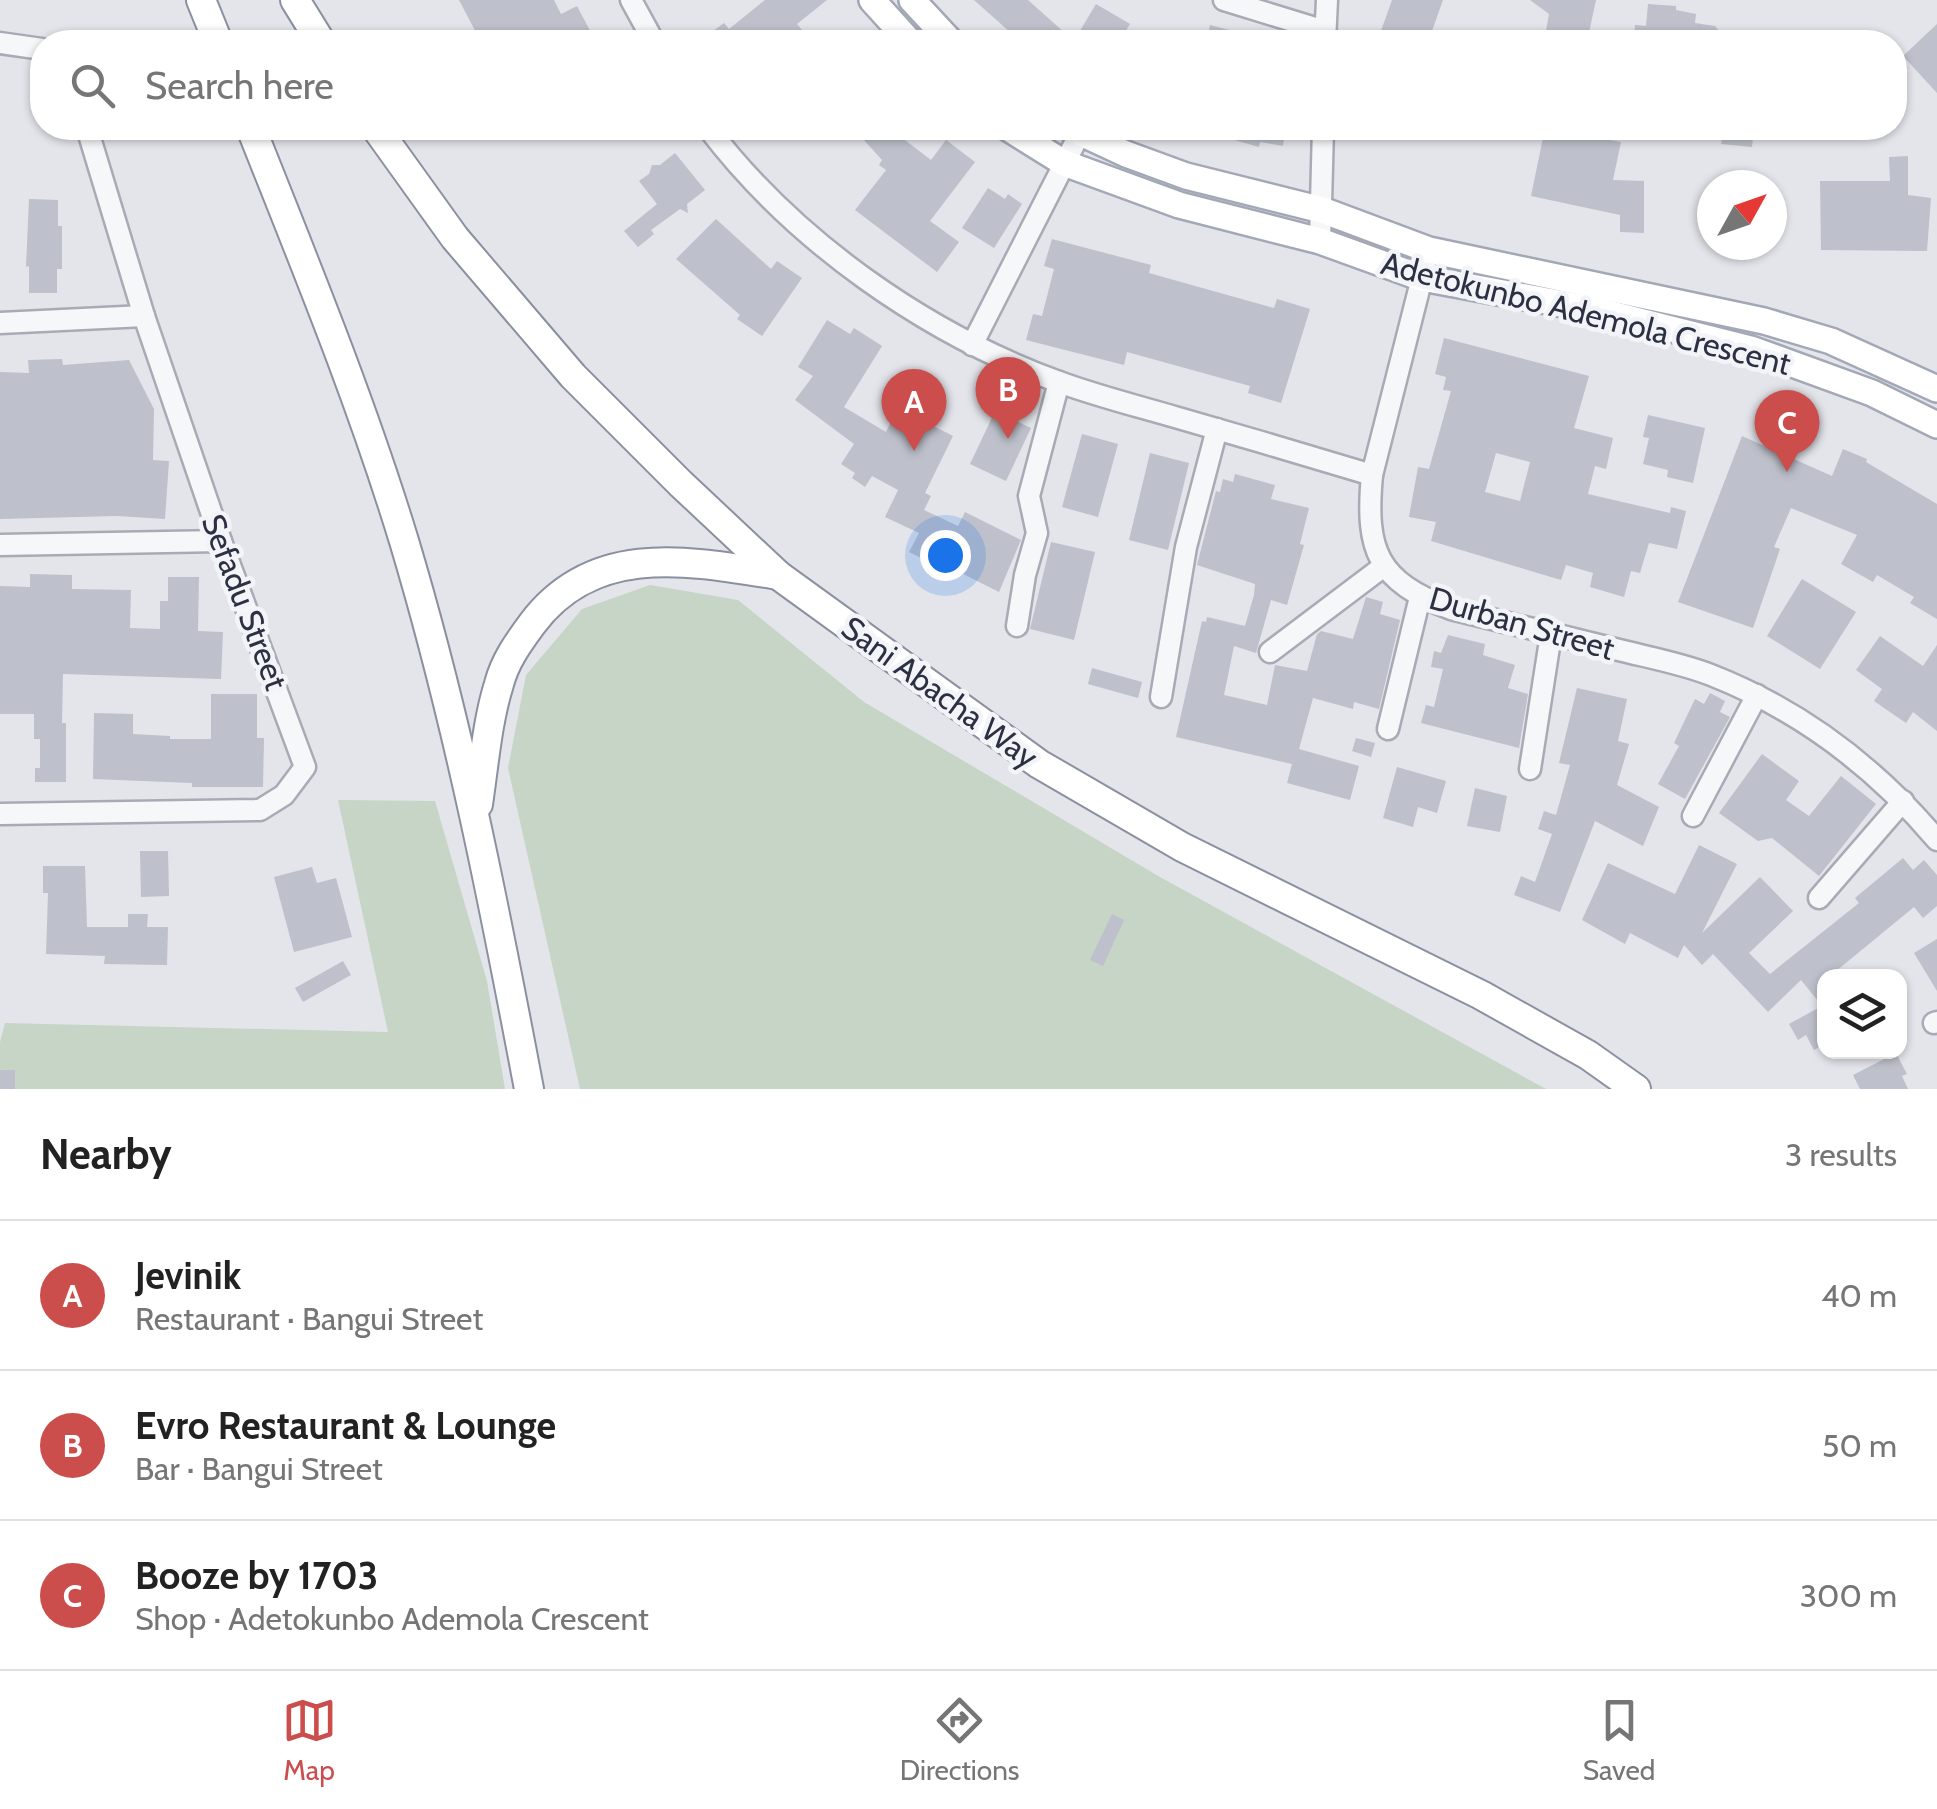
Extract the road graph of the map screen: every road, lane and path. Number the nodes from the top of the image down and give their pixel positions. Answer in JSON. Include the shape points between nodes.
{"nodes":[{"id":1,"x":631,"y":0,"type":"edge"},
{"id":2,"x":872,"y":0,"type":"edge"},
{"id":3,"x":912,"y":0,"type":"edge"},
{"id":4,"x":1224,"y":0,"type":"edge"},
{"id":5,"x":1327,"y":0,"type":"edge"},
{"id":6,"x":296,"y":1,"type":"edge"},
{"id":7,"x":202,"y":4,"type":"edge"},
{"id":8,"x":213,"y":30,"type":"edge"},
{"id":9,"x":314,"y":30,"type":"edge"},
{"id":10,"x":647,"y":30,"type":"edge"},
{"id":11,"x":899,"y":30,"type":"edge"},
{"id":12,"x":940,"y":30,"type":"edge"},
{"id":13,"x":1306,"y":30,"type":"edge"},
{"id":14,"x":1325,"y":30,"type":"edge"},
{"id":15,"x":0,"y":43,"type":"edge"},
{"id":16,"x":30,"y":47,"type":"edge"},
{"id":17,"x":91,"y":140,"type":"edge"},
{"id":18,"x":256,"y":140,"type":"edge"},
{"id":19,"x":385,"y":140,"type":"edge"},
{"id":20,"x":717,"y":140,"type":"edge"},
{"id":21,"x":1027,"y":140,"type":"edge"},
{"id":22,"x":1072,"y":140,"type":"edge"},
{"id":23,"x":1099,"y":140,"type":"edge"},
{"id":24,"x":1324,"y":140,"type":"edge"},
{"id":25,"x":1064,"y":163,"type":"junction"},
{"id":26,"x":1322,"y":210,"type":"junction"},
{"id":27,"x":1320,"y":242,"type":"junction"},
{"id":28,"x":1429,"y":250,"type":"junction"},
{"id":29,"x":1422,"y":278,"type":"junction"},
{"id":30,"x":144,"y":316,"type":"junction"},
{"id":31,"x":0,"y":323,"type":"edge"},
{"id":32,"x":972,"y":345,"type":"junction"},
{"id":33,"x":1059,"y":382,"type":"junction"},
{"id":34,"x":1937,"y":389,"type":"edge"},
{"id":35,"x":1937,"y":425,"type":"edge"},
{"id":36,"x":1217,"y":429,"type":"junction"},
{"id":37,"x":1372,"y":475,"type":"junction"},
{"id":38,"x":221,"y":541,"type":"junction"},
{"id":39,"x":0,"y":545,"type":"edge"},
{"id":40,"x":1384,"y":566,"type":"junction"},
{"id":41,"x":778,"y":575,"type":"junction"},
{"id":42,"x":1420,"y":597,"type":"junction"},
{"id":43,"x":1017,"y":626,"type":"dead end"},
{"id":44,"x":1552,"y":634,"type":"junction"},
{"id":45,"x":1270,"y":652,"type":"dead end"},
{"id":46,"x":1757,"y":695,"type":"junction"},
{"id":47,"x":1162,"y":697,"type":"dead end"},
{"id":48,"x":1388,"y":729,"type":"dead end"},
{"id":49,"x":1530,"y":769,"type":"dead end"},
{"id":50,"x":1904,"y":801,"type":"junction"},
{"id":51,"x":0,"y":814,"type":"edge"},
{"id":52,"x":1692,"y":816,"type":"dead end"},
{"id":53,"x":476,"y":818,"type":"junction"},
{"id":54,"x":1937,"y":840,"type":"edge"},
{"id":55,"x":1819,"y":898,"type":"dead end"},
{"id":56,"x":528,"y":1089,"type":"edge"},
{"id":57,"x":1636,"y":1089,"type":"edge"}],
"edges":[{"from":1,"to":10,"type":"street"},
{"from":2,"to":11,"type":"main road"},
{"from":3,"to":12,"type":"main road"},
{"from":4,"to":13,"type":"street"},
{"from":5,"to":14,"type":"street"},
{"from":6,"to":9,"type":"highway"},
{"from":7,"to":8,"type":"highway"},
{"from":15,"to":16,"type":"street"},
{"from":17,"to":30,"type":"street","name":"Sefadu Street"},
{"from":18,"to":53,"type":"highway","via":[[403,538]]},
{"from":19,"to":41,"type":"highway","name":"Sani Abacha Way","via":[[455,238],[573,376]]},
{"from":20,"to":32,"type":"street","via":[[805,230],[870,281]]},
{"from":21,"to":25,"type":"main road","name":"Adetokunbo Ademola Crescent"},
{"from":22,"to":25,"type":"street"},
{"from":23,"to":26,"type":"main road","name":"Adetokunbo Ademola Crescent","via":[[1186,176]]},
{"from":24,"to":26,"type":"street"},
{"from":25,"to":27,"type":"main road","name":"Adetokunbo Ademola Crescent","via":[[1179,205]]},
{"from":25,"to":32,"type":"street"},
{"from":26,"to":27,"type":"street"},
{"from":26,"to":28,"type":"main road","name":"Adetokunbo Ademola Crescent"},
{"from":27,"to":29,"type":"main road","name":"Adetokunbo Ademola Crescent"},
{"from":28,"to":29,"type":"street"},
{"from":28,"to":34,"type":"main road","name":"Adetokunbo Ademola Crescent","via":[[1764,321],[1831,341]]},
{"from":29,"to":35,"type":"main road","name":"Adetokunbo Ademola Crescent","via":[[1596,310],[1751,349],[1872,393]]},
{"from":29,"to":37,"type":"street"},
{"from":30,"to":31,"type":"street"},
{"from":30,"to":38,"type":"street","name":"Sefadu Street"},
{"from":32,"to":33,"type":"street"},
{"from":33,"to":36,"type":"street"},
{"from":33,"to":43,"type":"street","via":[[1029,496],[1036,533]]},
{"from":36,"to":37,"type":"street"},
{"from":36,"to":47,"type":"street","via":[[1186,546]]},
{"from":37,"to":40,"type":"street","via":[[1371,543]]},
{"from":38,"to":39,"type":"street"},
{"from":38,"to":51,"type":"street","name":"Sefadu Street","via":[[306,767],[260,810]]},
{"from":40,"to":42,"type":"street","name":"Durban Street"},
{"from":40,"to":45,"type":"street"},
{"from":41,"to":53,"type":"highway","via":[[657,561],[618,566],[557,596],[512,650],[499,684]]},
{"from":41,"to":57,"type":"highway","name":"Sani Abacha Way","via":[[1038,764],[1182,847],[1481,995]]},
{"from":42,"to":44,"type":"street","name":"Durban Street"},
{"from":42,"to":48,"type":"street"},
{"from":44,"to":46,"type":"street","name":"Durban Street","via":[[1706,673]]},
{"from":44,"to":49,"type":"street"},
{"from":46,"to":50,"type":"street","name":"Durban Street","via":[[1814,728]]},
{"from":46,"to":52,"type":"street"},
{"from":50,"to":54,"type":"street","name":"Durban Street"},
{"from":50,"to":55,"type":"street"},
{"from":53,"to":56,"type":"highway"}]}
